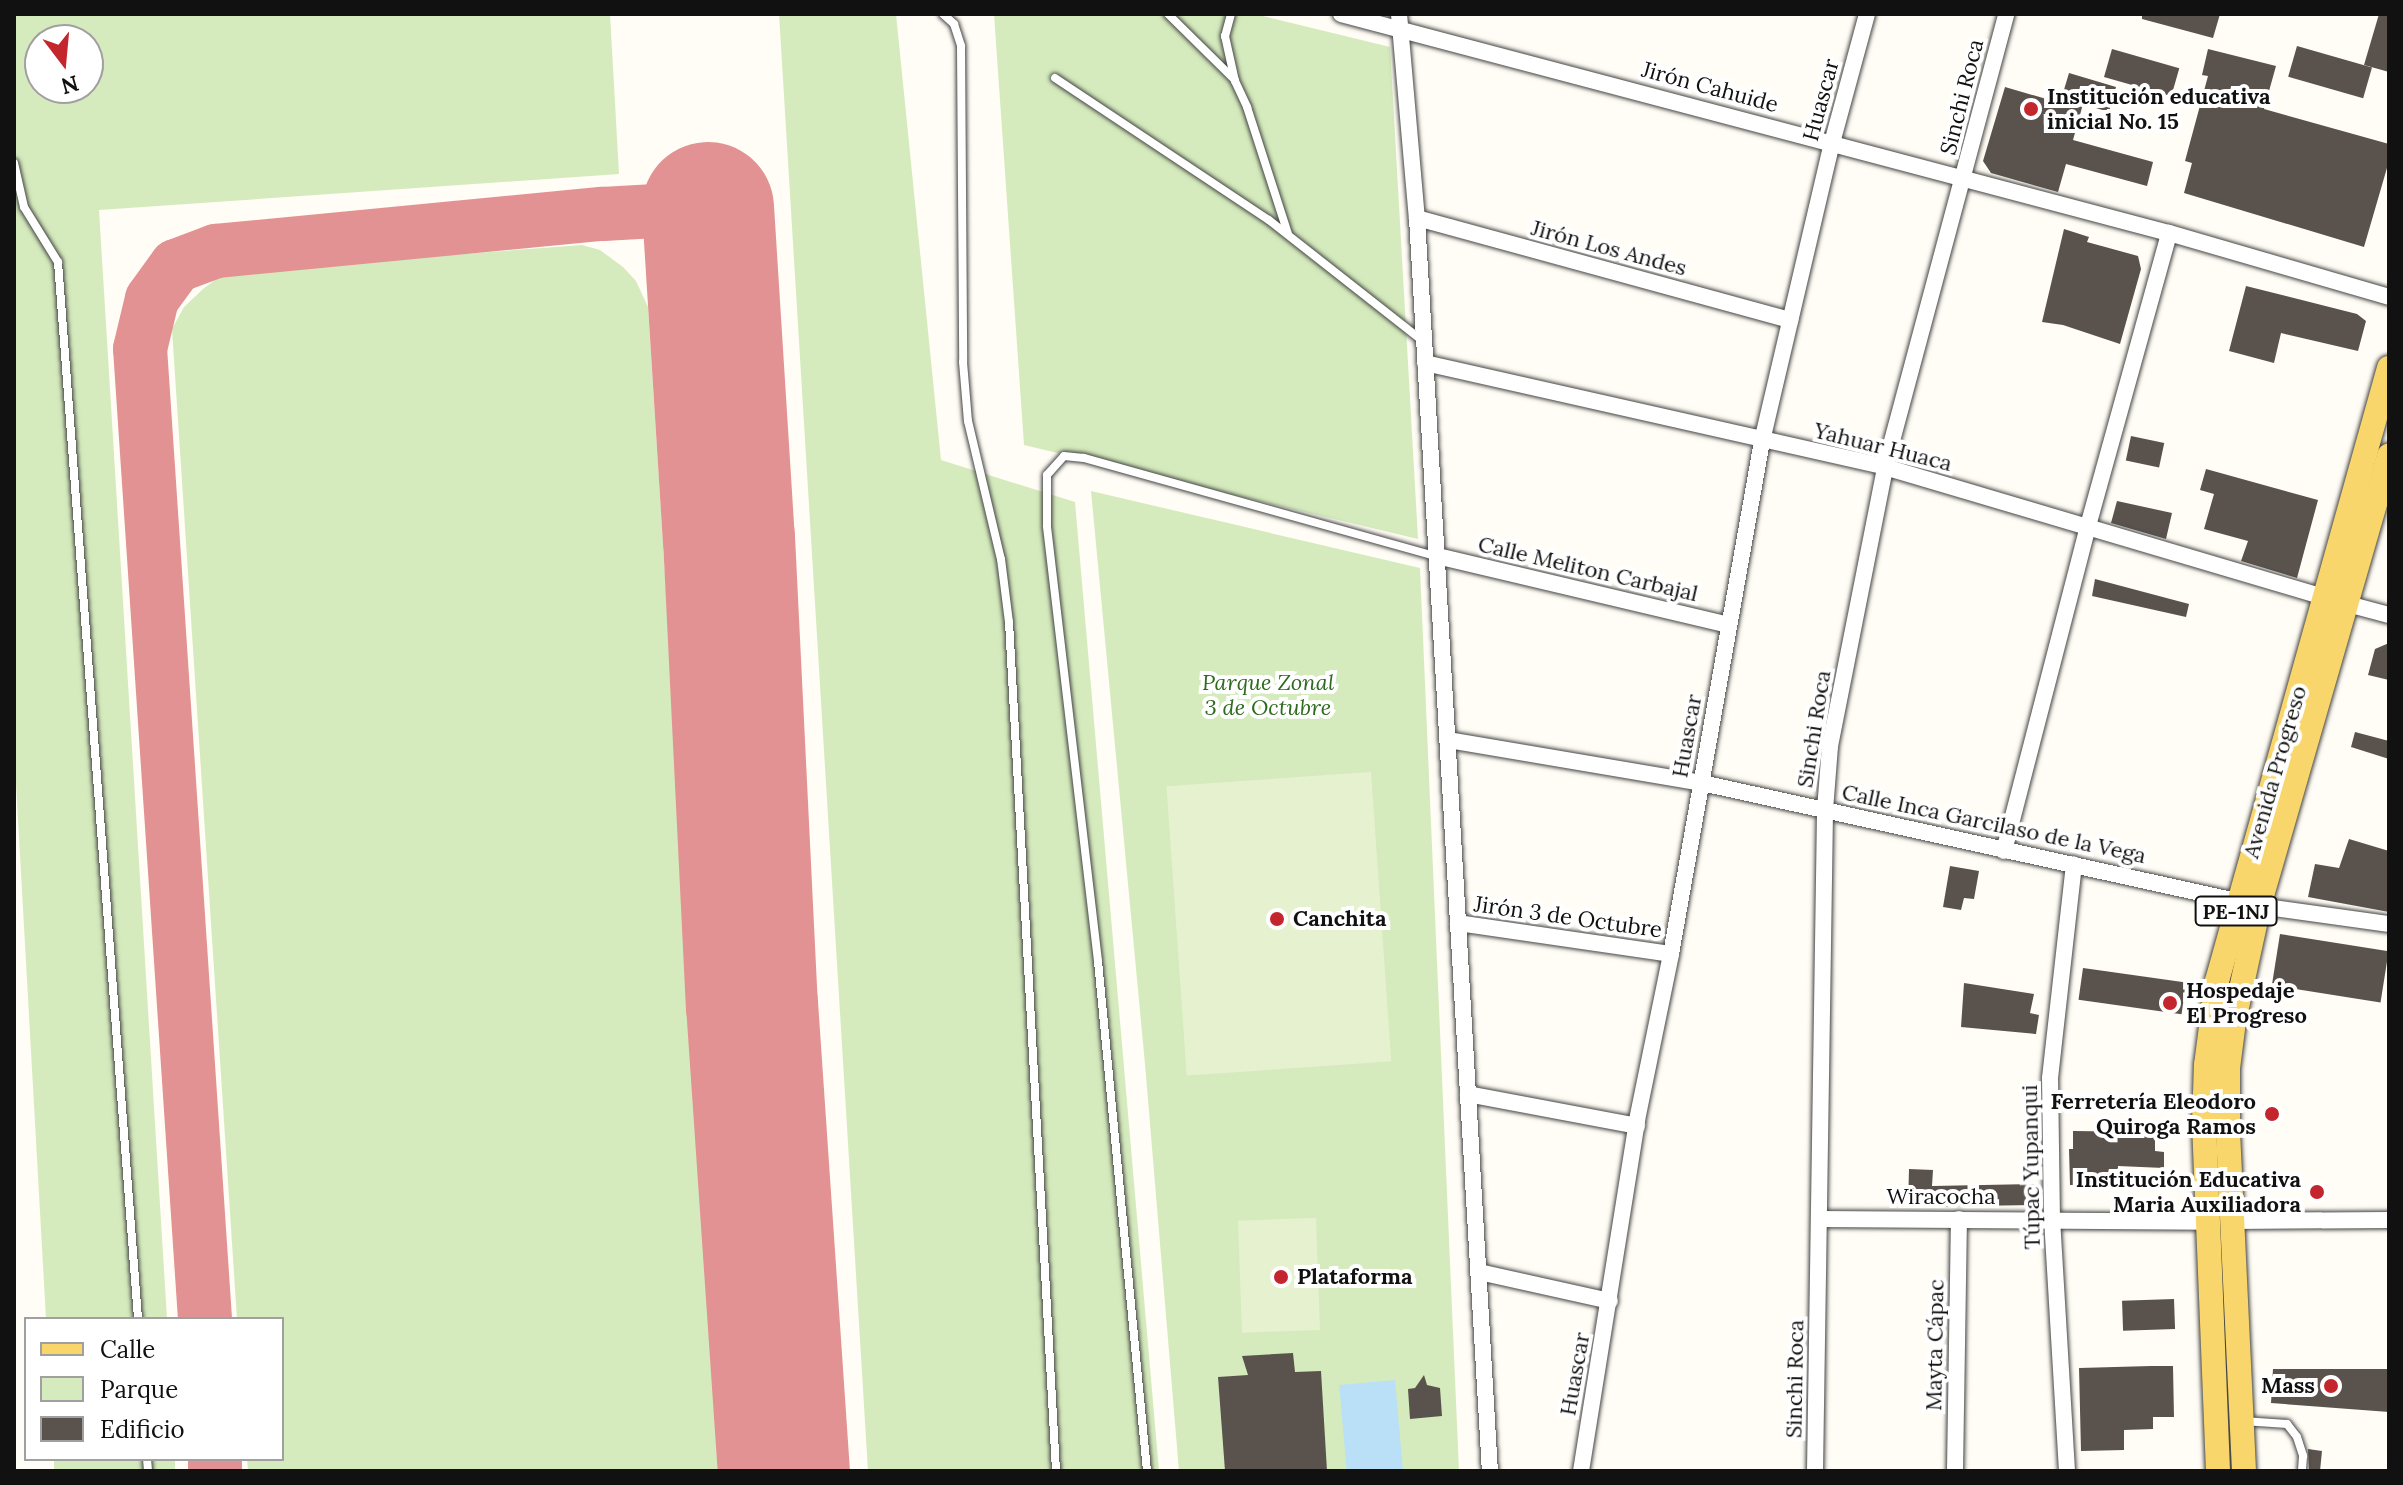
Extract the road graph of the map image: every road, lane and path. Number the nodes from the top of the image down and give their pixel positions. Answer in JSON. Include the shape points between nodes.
{"nodes":[{"id":1,"x":943,"y":14,"type":"edge"},
{"id":2,"x":1168,"y":14,"type":"edge"},
{"id":3,"x":1231,"y":14,"type":"edge"},
{"id":4,"x":1341,"y":14,"type":"edge"},
{"id":5,"x":1867,"y":14,"type":"edge"},
{"id":6,"x":2006,"y":14,"type":"edge"},
{"id":7,"x":1400,"y":20,"type":"edge"},
{"id":8,"x":1055,"y":78,"type":"dead end"},
{"id":9,"x":1235,"y":81,"type":"junction"},
{"id":10,"x":1832,"y":143,"type":"junction"},
{"id":11,"x":14,"y":163,"type":"edge"},
{"id":12,"x":1964,"y":178,"type":"junction"},
{"id":13,"x":1417,"y":218,"type":"junction"},
{"id":14,"x":2169,"y":233,"type":"junction"},
{"id":15,"x":1288,"y":234,"type":"junction"},
{"id":16,"x":2389,"y":297,"type":"edge"},
{"id":17,"x":1790,"y":320,"type":"junction"},
{"id":18,"x":1424,"y":342,"type":"junction"},
{"id":19,"x":1425,"y":363,"type":"junction"},
{"id":20,"x":2389,"y":368,"type":"edge"},
{"id":21,"x":1762,"y":441,"type":"junction"},
{"id":22,"x":2389,"y":455,"type":"edge"},
{"id":23,"x":1885,"y":467,"type":"junction"},
{"id":24,"x":2088,"y":526,"type":"junction"},
{"id":25,"x":1437,"y":556,"type":"junction"},
{"id":26,"x":2324,"y":597,"type":"junction"},
{"id":27,"x":2348,"y":604,"type":"junction"},
{"id":28,"x":2389,"y":615,"type":"edge"},
{"id":29,"x":1728,"y":625,"type":"junction"},
{"id":30,"x":1448,"y":740,"type":"junction"},
{"id":31,"x":1702,"y":783,"type":"junction"},
{"id":32,"x":1825,"y":810,"type":"junction"},
{"id":33,"x":2004,"y":851,"type":"junction"},
{"id":34,"x":2074,"y":864,"type":"junction"},
{"id":35,"x":2249,"y":903,"type":"junction"},
{"id":36,"x":1458,"y":923,"type":"junction"},
{"id":37,"x":2389,"y":924,"type":"edge"},
{"id":38,"x":1671,"y":954,"type":"junction"},
{"id":39,"x":1468,"y":1094,"type":"junction"},
{"id":40,"x":1637,"y":1126,"type":"junction"},
{"id":41,"x":1820,"y":1219,"type":"junction"},
{"id":42,"x":1959,"y":1219,"type":"junction"},
{"id":43,"x":2052,"y":1220,"type":"junction"},
{"id":44,"x":2389,"y":1220,"type":"edge"},
{"id":45,"x":2232,"y":1221,"type":"junction"},
{"id":46,"x":2207,"y":1222,"type":"junction"},
{"id":47,"x":1479,"y":1272,"type":"junction"},
{"id":48,"x":1610,"y":1301,"type":"junction"},
{"id":49,"x":138,"y":1317,"type":"edge"},
{"id":50,"x":2242,"y":1421,"type":"junction"},
{"id":51,"x":1056,"y":1471,"type":"edge"},
{"id":52,"x":1147,"y":1471,"type":"edge"},
{"id":53,"x":1490,"y":1471,"type":"edge"},
{"id":54,"x":1581,"y":1471,"type":"edge"},
{"id":55,"x":1815,"y":1471,"type":"edge"},
{"id":56,"x":1955,"y":1471,"type":"edge"},
{"id":57,"x":2067,"y":1471,"type":"edge"},
{"id":58,"x":2218,"y":1471,"type":"edge"},
{"id":59,"x":2244,"y":1471,"type":"edge"},
{"id":60,"x":2302,"y":1471,"type":"edge"}],
"edges":[{"from":1,"to":51,"type":"lane","via":[[954,24],[961,46],[968,421],[1001,559],[1009,622]]},
{"from":2,"to":9,"type":"lane"},
{"from":3,"to":9,"type":"lane","via":[[1225,36]]},
{"from":4,"to":7,"type":"street","name":"Jirón Cahuide"},
{"from":5,"to":10,"type":"street","name":"Huascar"},
{"from":6,"to":12,"type":"street","name":"Sinchi Roca"},
{"from":7,"to":10,"type":"street","name":"Jirón Cahuide"},
{"from":7,"to":13,"type":"street"},
{"from":8,"to":15,"type":"lane"},
{"from":9,"to":15,"type":"lane"},
{"from":10,"to":12,"type":"street","name":"Jirón Cahuide"},
{"from":10,"to":17,"type":"street","name":"Huascar"},
{"from":11,"to":49,"type":"lane","via":[[24,207],[58,262]]},
{"from":12,"to":14,"type":"street","name":"Jirón Cahuide"},
{"from":12,"to":23,"type":"street","name":"Sinchi Roca"},
{"from":13,"to":17,"type":"street","name":"Jirón Los Andes"},
{"from":13,"to":18,"type":"street"},
{"from":14,"to":16,"type":"street","name":"Jirón Cahuide"},
{"from":14,"to":24,"type":"street"},
{"from":15,"to":18,"type":"lane"},
{"from":17,"to":21,"type":"street","name":"Huascar"},
{"from":18,"to":19,"type":"street"},
{"from":19,"to":21,"type":"street","name":"Yahuar Huaca"},
{"from":19,"to":25,"type":"street"},
{"from":20,"to":26,"type":"main road","name":"Avenida Progreso","number":"PE-1NJ"},
{"from":21,"to":23,"type":"street","name":"Yahuar Huaca"},
{"from":21,"to":29,"type":"street","name":"Huascar"},
{"from":22,"to":27,"type":"main road","name":"Avenida Progreso","number":"PE-1NJ"},
{"from":23,"to":24,"type":"street","name":"Yahuar Huaca"},
{"from":23,"to":32,"type":"street","name":"Sinchi Roca","via":[[1830,746]]},
{"from":24,"to":26,"type":"street","name":"Yahuar Huaca"},
{"from":24,"to":33,"type":"street"},
{"from":25,"to":29,"type":"street","name":"Calle Meliton Carbajal"},
{"from":25,"to":30,"type":"street"},
{"from":25,"to":52,"type":"lane","via":[[1084,458],[1064,456],[1047,475],[1047,526],[1098,961]]},
{"from":26,"to":35,"type":"main road","name":"Avenida Progreso","number":"PE-1NJ"},
{"from":27,"to":28,"type":"street"},
{"from":27,"to":35,"type":"main road","name":"Avenida Progreso","number":"PE-1NJ"},
{"from":29,"to":31,"type":"street","name":"Huascar"},
{"from":30,"to":31,"type":"street","name":"Calle Inca Garcilaso de la Vega"},
{"from":30,"to":36,"type":"street"},
{"from":31,"to":32,"type":"street","name":"Calle Inca Garcilaso de la Vega"},
{"from":31,"to":38,"type":"street","name":"Huascar"},
{"from":32,"to":33,"type":"street","name":"Calle Inca Garcilaso de la Vega"},
{"from":32,"to":41,"type":"street","name":"Sinchi Roca"},
{"from":33,"to":34,"type":"street","name":"Calle Inca Garcilaso de la Vega"},
{"from":34,"to":35,"type":"street","name":"Calle Inca Garcilaso de la Vega"},
{"from":34,"to":43,"type":"street","name":"Túpac Yupanqui","via":[[2050,1078]]},
{"from":35,"to":37,"type":"street","name":"Calle Inca Garcilaso de la Vega"},
{"from":35,"to":45,"type":"main road","name":"Avenida Progreso","number":"PE-1NJ","via":[[2228,1068]]},
{"from":35,"to":46,"type":"main road","name":"Avenida Progreso","number":"PE-1NJ","via":[[2217,981],[2206,1065]]},
{"from":36,"to":38,"type":"street","name":"Jirón 3 de Octubre"},
{"from":36,"to":39,"type":"street"},
{"from":38,"to":40,"type":"street","name":"Huascar"},
{"from":39,"to":40,"type":"street"},
{"from":39,"to":47,"type":"street"},
{"from":40,"to":48,"type":"street","name":"Huascar"},
{"from":41,"to":42,"type":"street","name":"Wiracocha"},
{"from":41,"to":55,"type":"street","name":"Sinchi Roca"},
{"from":42,"to":43,"type":"street","name":"Wiracocha"},
{"from":42,"to":56,"type":"street","name":"Mayta Cápac"},
{"from":43,"to":46,"type":"street","name":"Wiracocha"},
{"from":43,"to":57,"type":"street","name":"Túpac Yupanqui"},
{"from":44,"to":45,"type":"street"},
{"from":45,"to":50,"type":"main road","name":"Avenida Progreso","number":"PE-1NJ"},
{"from":46,"to":58,"type":"main road","name":"Avenida Progreso","number":"PE-1NJ"},
{"from":47,"to":48,"type":"street"},
{"from":47,"to":53,"type":"street"},
{"from":48,"to":54,"type":"street","name":"Huascar"},
{"from":50,"to":59,"type":"main road","name":"Avenida Progreso","number":"PE-1NJ"},
{"from":50,"to":60,"type":"lane","via":[[2287,1424],[2297,1437]]}]}
